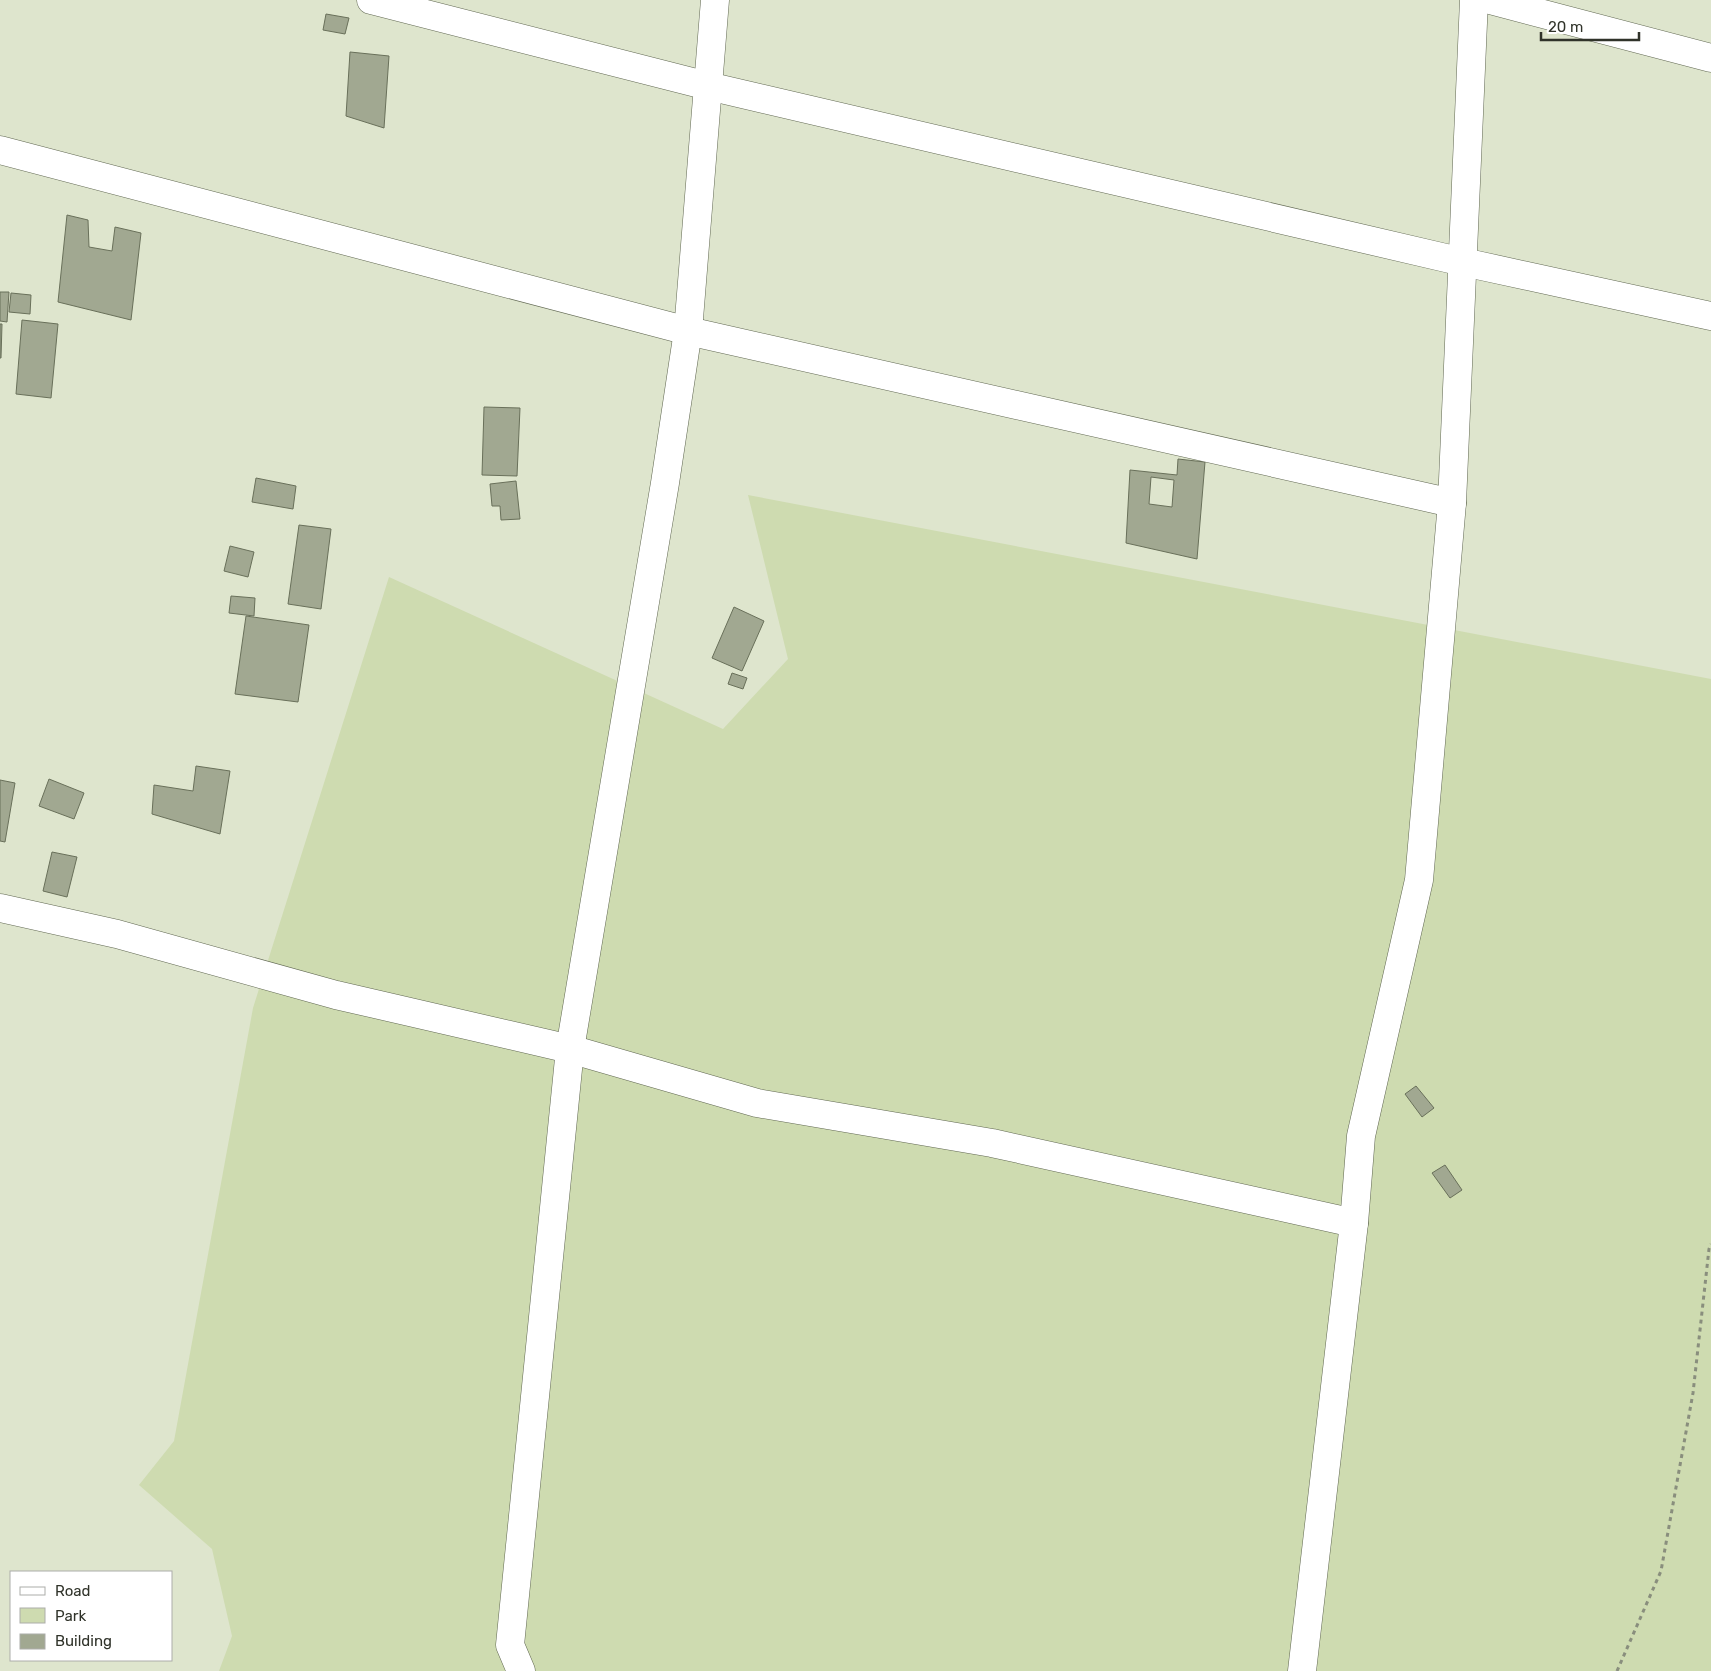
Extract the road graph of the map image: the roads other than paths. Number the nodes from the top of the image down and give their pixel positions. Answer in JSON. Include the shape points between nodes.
{"nodes":[{"id":1,"x":371,"y":0,"type":"edge"},
{"id":2,"x":715,"y":0,"type":"edge"},
{"id":3,"x":1474,"y":0,"type":"edge"},
{"id":4,"x":1490,"y":0,"type":"edge"},
{"id":5,"x":1711,"y":58,"type":"edge"},
{"id":6,"x":708,"y":86,"type":"junction"},
{"id":7,"x":0,"y":150,"type":"edge"},
{"id":8,"x":1463,"y":262,"type":"junction"},
{"id":9,"x":1711,"y":316,"type":"edge"},
{"id":10,"x":688,"y":331,"type":"junction"},
{"id":11,"x":1452,"y":502,"type":"junction"},
{"id":12,"x":0,"y":908,"type":"edge"},
{"id":13,"x":570,"y":1049,"type":"junction"},
{"id":14,"x":1354,"y":1223,"type":"junction"},
{"id":15,"x":521,"y":1671,"type":"edge"},
{"id":16,"x":1302,"y":1671,"type":"edge"}],
"edges":[{"from":1,"to":6,"type":"street"},
{"from":2,"to":6,"type":"street"},
{"from":3,"to":8,"type":"street"},
{"from":4,"to":5,"type":"street"},
{"from":6,"to":8,"type":"street"},
{"from":6,"to":10,"type":"street"},
{"from":7,"to":10,"type":"street"},
{"from":8,"to":9,"type":"street"},
{"from":8,"to":11,"type":"street"},
{"from":10,"to":11,"type":"street"},
{"from":10,"to":13,"type":"street"},
{"from":11,"to":14,"type":"street","via":[[1419,880],[1361,1136]]},
{"from":12,"to":13,"type":"street","via":[[118,934],[336,996]]},
{"from":13,"to":14,"type":"street","via":[[756,1102],[992,1143]]},
{"from":13,"to":15,"type":"street","via":[[510,1646]]},
{"from":14,"to":16,"type":"street"}]}
